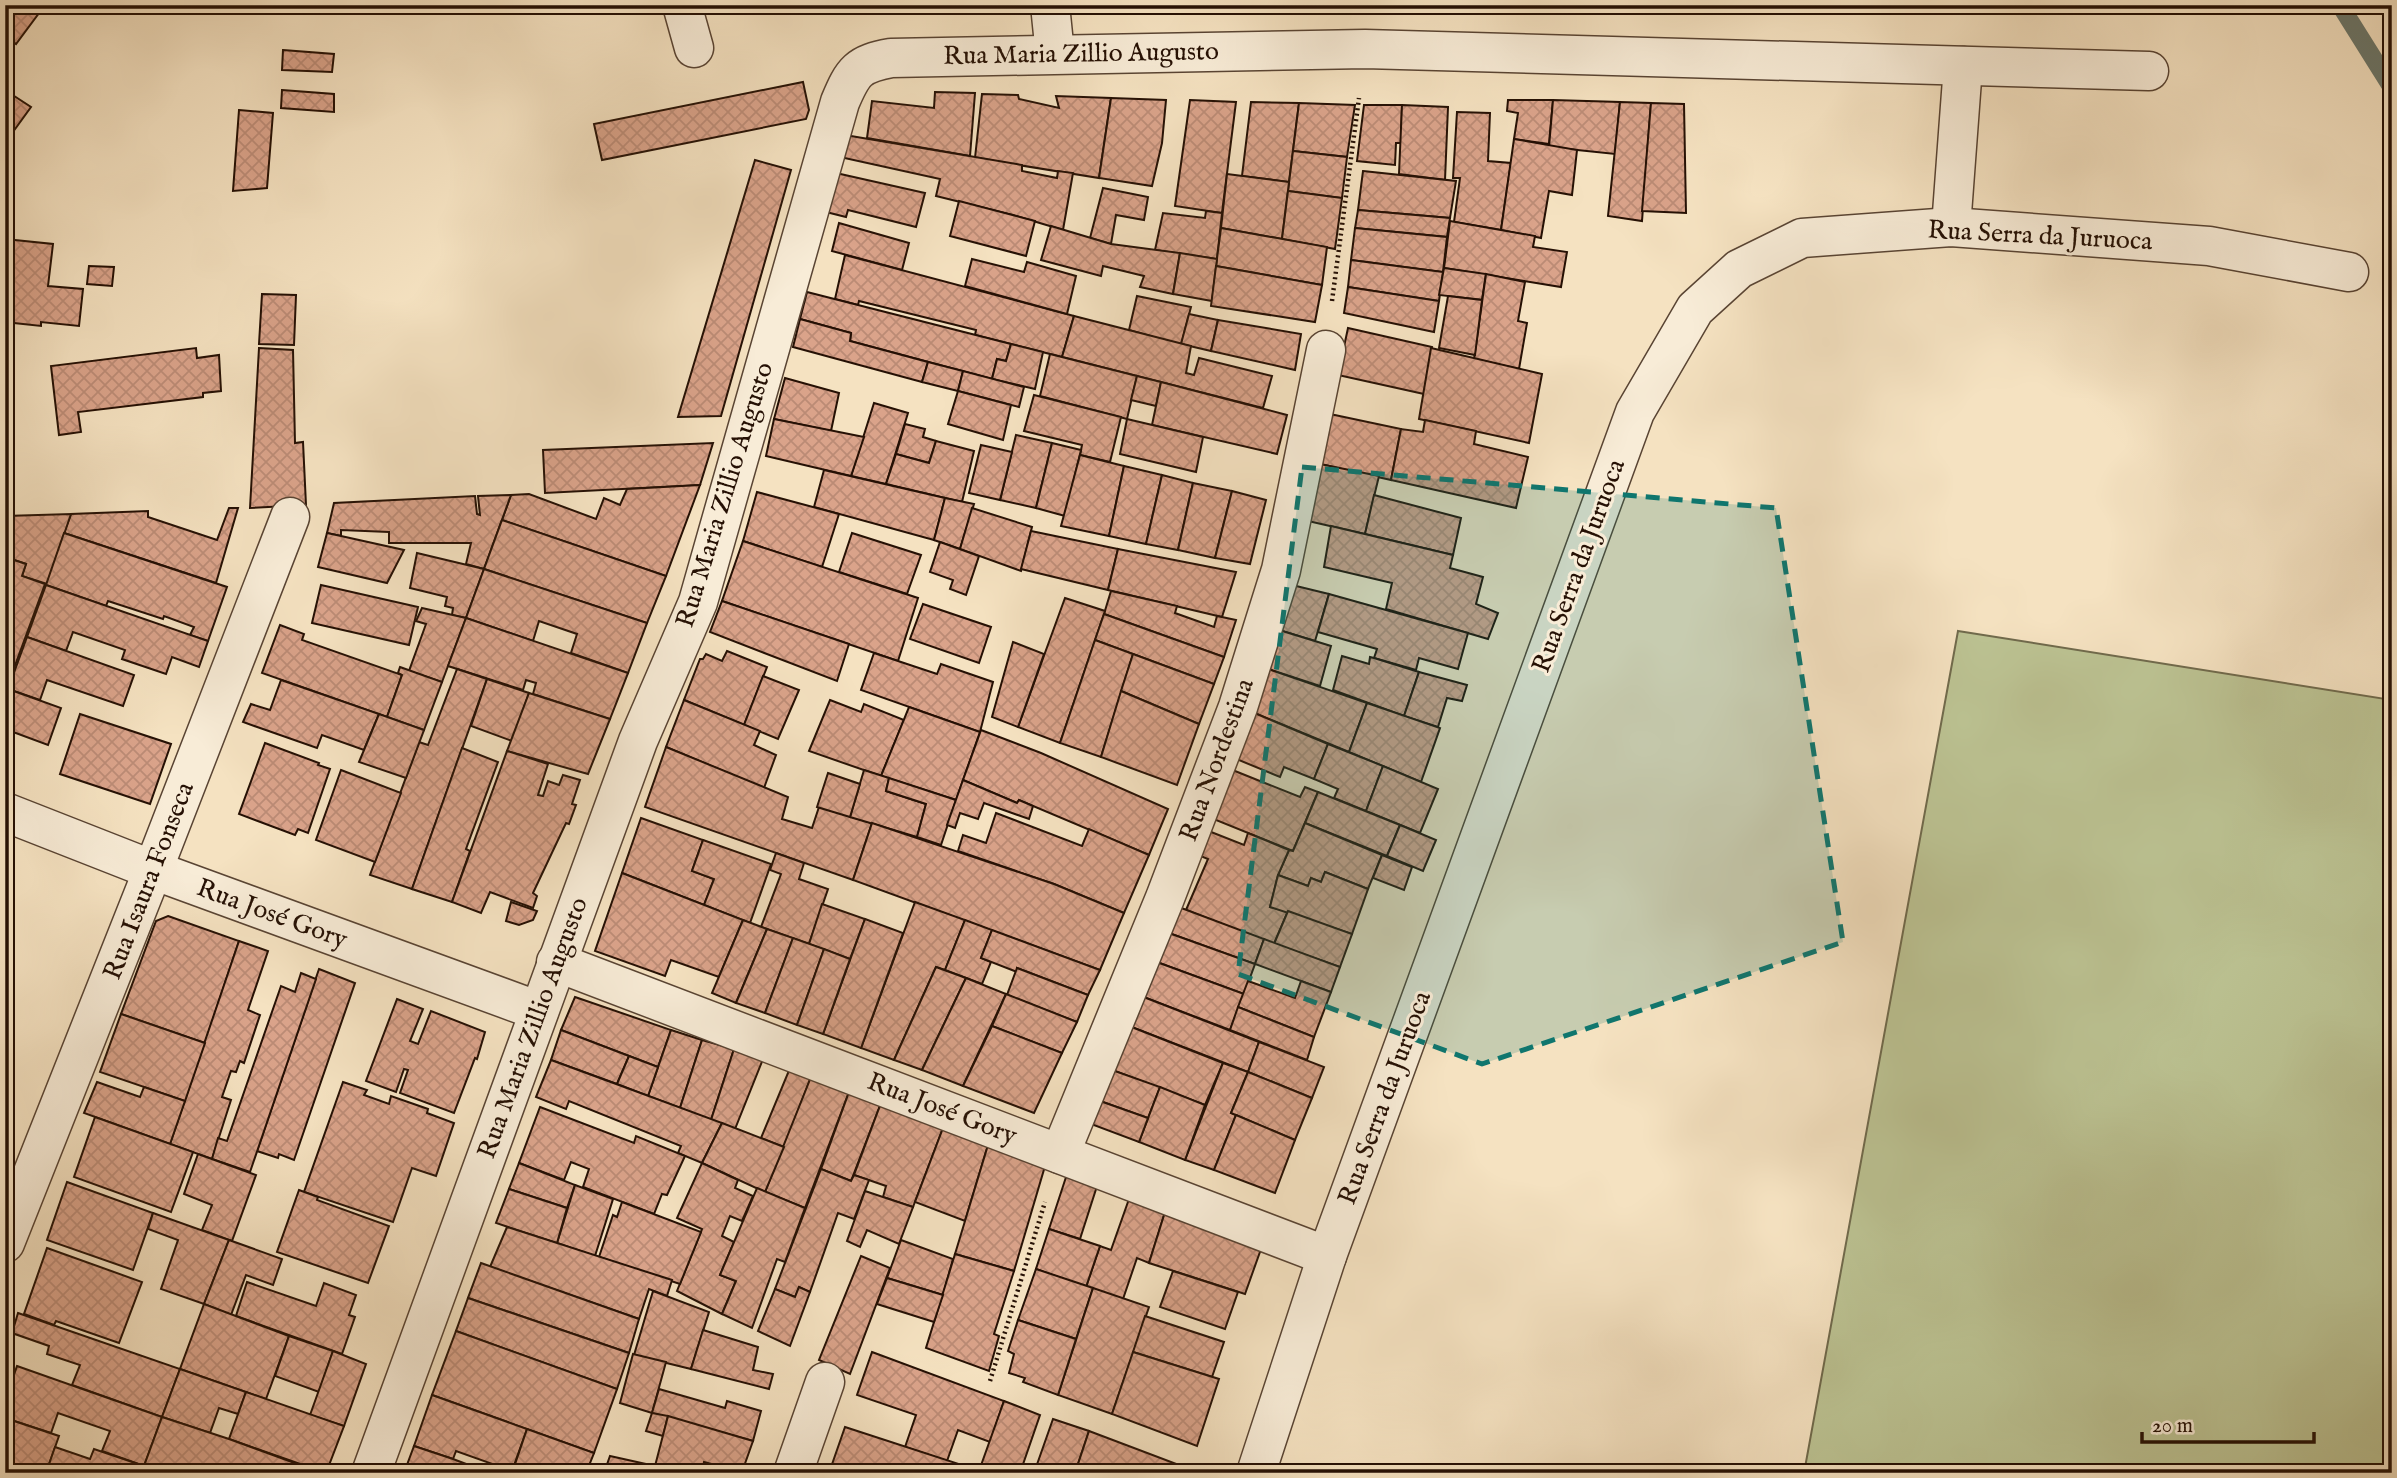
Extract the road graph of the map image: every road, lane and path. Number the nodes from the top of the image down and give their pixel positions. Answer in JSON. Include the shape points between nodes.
{"nodes":[{"id":1,"x":682,"y":5,"type":"edge"},
{"id":2,"x":1050,"y":5,"type":"edge"},
{"id":3,"x":694,"y":48,"type":"dead end"},
{"id":4,"x":1365,"y":49,"type":"junction"},
{"id":5,"x":1055,"y":54,"type":"junction"},
{"id":6,"x":1963,"y":66,"type":"junction"},
{"id":7,"x":2149,"y":71,"type":"dead end"},
{"id":8,"x":1951,"y":227,"type":"junction"},
{"id":9,"x":2349,"y":272,"type":"dead end"},
{"id":10,"x":1326,"y":350,"type":"joint"},
{"id":11,"x":290,"y":517,"type":"dead end"},
{"id":12,"x":5,"y":812,"type":"edge"},
{"id":13,"x":153,"y":870,"type":"junction"},
{"id":14,"x":556,"y":962,"type":"junction"},
{"id":15,"x":539,"y":1012,"type":"junction"},
{"id":16,"x":1060,"y":1154,"type":"junction"},
{"id":17,"x":5,"y":1243,"type":"edge"},
{"id":18,"x":1327,"y":1256,"type":"junction"},
{"id":19,"x":990,"y":1381,"type":"dead end"},
{"id":20,"x":825,"y":1382,"type":"dead end"},
{"id":21,"x":371,"y":1473,"type":"edge"},
{"id":22,"x":793,"y":1473,"type":"edge"},
{"id":23,"x":1256,"y":1473,"type":"edge"}],
"edges":[{"from":1,"to":3,"type":"street"},
{"from":2,"to":5,"type":"street"},
{"from":4,"to":5,"type":"street","name":"Rua Maria Zillio Augusto"},
{"from":4,"to":6,"type":"street","name":"Rua Maria Zillio Augusto"},
{"from":4,"to":10,"type":"path"},
{"from":5,"to":14,"type":"street","name":"Rua Maria Zillio Augusto","via":[[891,58],[869,62],[850,79],[698,602],[638,741]]},
{"from":6,"to":7,"type":"street","name":"Rua Maria Zillio Augusto"},
{"from":6,"to":8,"type":"street"},
{"from":8,"to":9,"type":"street","name":"Rua Serra da Juruoca","via":[[2208,246]]},
{"from":8,"to":18,"type":"street","name":"Rua Serra da Juruoca","via":[[1802,238],[1740,269],[1695,309],[1635,412]]},
{"from":10,"to":16,"type":"street","name":"Rua Nordestina","via":[[1281,570],[1238,707]]},
{"from":11,"to":13,"type":"street","name":"Rua Isaura Fonseca"},
{"from":12,"to":13,"type":"street","name":"Rua José Gory"},
{"from":13,"to":15,"type":"street","name":"Rua José Gory"},
{"from":13,"to":17,"type":"street","name":"Rua Isaura Fonseca"},
{"from":14,"to":15,"type":"street","name":"Rua Maria Zillio Augusto"},
{"from":14,"to":16,"type":"street","name":"Rua José Gory"},
{"from":15,"to":21,"type":"street","name":"Rua Maria Zillio Augusto"},
{"from":16,"to":18,"type":"street","name":"Rua José Gory"},
{"from":16,"to":19,"type":"path"},
{"from":18,"to":23,"type":"street","name":"Rua Serra da Juruoca"},
{"from":20,"to":22,"type":"street"}]}
